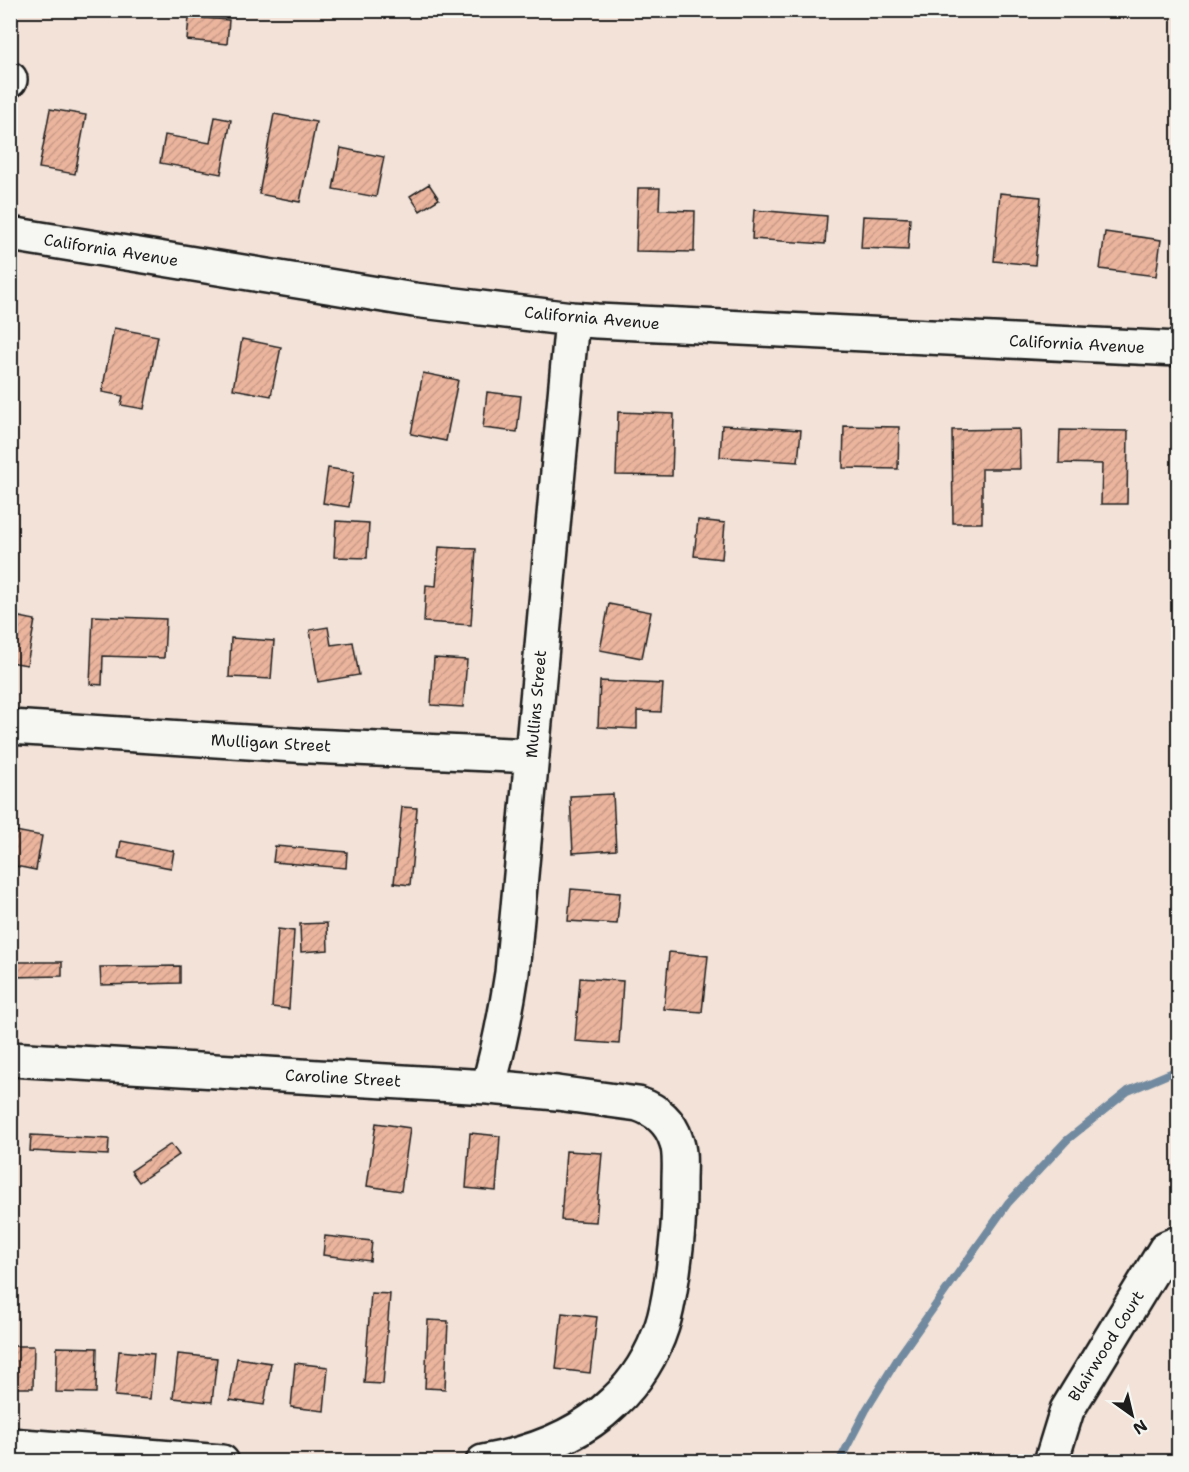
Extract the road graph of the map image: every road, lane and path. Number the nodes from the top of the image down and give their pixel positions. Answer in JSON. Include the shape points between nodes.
{"nodes":[{"id":1,"x":10,"y":234,"type":"edge"},
{"id":2,"x":572,"y":319,"type":"junction"},
{"id":3,"x":1179,"y":349,"type":"edge"},
{"id":4,"x":10,"y":727,"type":"edge"},
{"id":5,"x":531,"y":756,"type":"junction"},
{"id":6,"x":10,"y":1059,"type":"edge"},
{"id":7,"x":488,"y":1087,"type":"junction"},
{"id":8,"x":1179,"y":1243,"type":"edge"},
{"id":9,"x":10,"y":1445,"type":"edge"},
{"id":10,"x":222,"y":1461,"type":"edge"},
{"id":11,"x":483,"y":1461,"type":"edge"},
{"id":12,"x":1051,"y":1461,"type":"edge"}],
"edges":[{"from":1,"to":2,"type":"street","name":"California Avenue","via":[[414,300]]},
{"from":2,"to":3,"type":"street","name":"California Avenue"},
{"from":2,"to":5,"type":"street","name":"Mullins Street"},
{"from":4,"to":5,"type":"street","name":"Mulligan Street"},
{"from":5,"to":7,"type":"street","name":"Mullins Street","via":[[512,973]]},
{"from":6,"to":7,"type":"street","name":"Caroline Street"},
{"from":7,"to":11,"type":"street","name":"Caroline Street","via":[[650,1108],[669,1124],[679,1158],[678,1227],[670,1294],[651,1353],[614,1403],[588,1423],[528,1451]]},
{"from":8,"to":12,"type":"street","name":"Blairwood Court","via":[[1166,1248],[1067,1410]]},
{"from":9,"to":10,"type":"street"}]}
